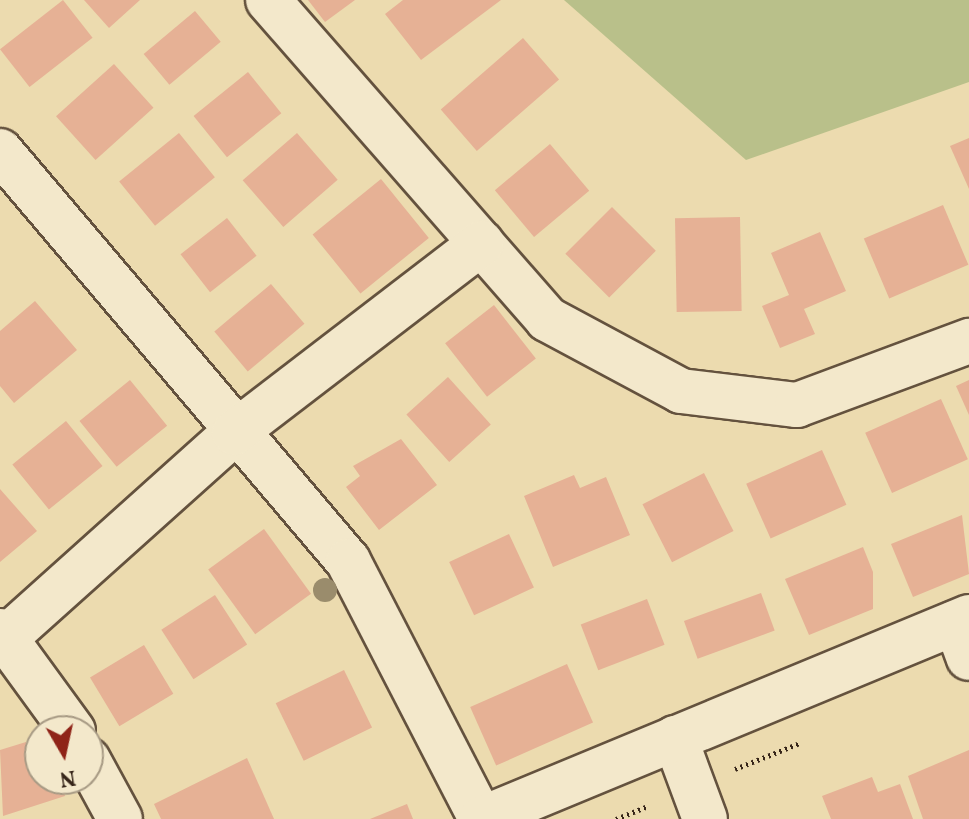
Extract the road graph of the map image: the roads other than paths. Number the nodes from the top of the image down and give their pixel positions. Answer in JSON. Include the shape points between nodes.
{"nodes":[{"id":1,"x":268,"y":0,"type":"edge"},
{"id":2,"x":0,"y":151,"type":"edge"},
{"id":3,"x":482,"y":243,"type":"junction"},
{"id":4,"x":969,"y":341,"type":"edge"},
{"id":5,"x":234,"y":433,"type":"junction"},
{"id":6,"x":965,"y":633,"type":"edge"},
{"id":7,"x":3,"y":639,"type":"edge"},
{"id":8,"x":61,"y":715,"type":"edge"},
{"id":9,"x":675,"y":738,"type":"junction"},
{"id":10,"x":104,"y":790,"type":"edge"},
{"id":11,"x":120,"y":819,"type":"edge"},
{"id":12,"x":481,"y":819,"type":"edge"},
{"id":13,"x":705,"y":819,"type":"edge"}],
"edges":[{"from":1,"to":3,"type":"street"},
{"from":2,"to":5,"type":"street"},
{"from":3,"to":4,"type":"street","via":[[547,319],[681,391],[797,405]]},
{"from":3,"to":5,"type":"street"},
{"from":5,"to":7,"type":"street"},
{"from":5,"to":12,"type":"street","via":[[348,561]]},
{"from":6,"to":9,"type":"street"},
{"from":7,"to":8,"type":"street"},
{"from":9,"to":12,"type":"street"},
{"from":9,"to":13,"type":"street"},
{"from":10,"to":11,"type":"street"}]}
